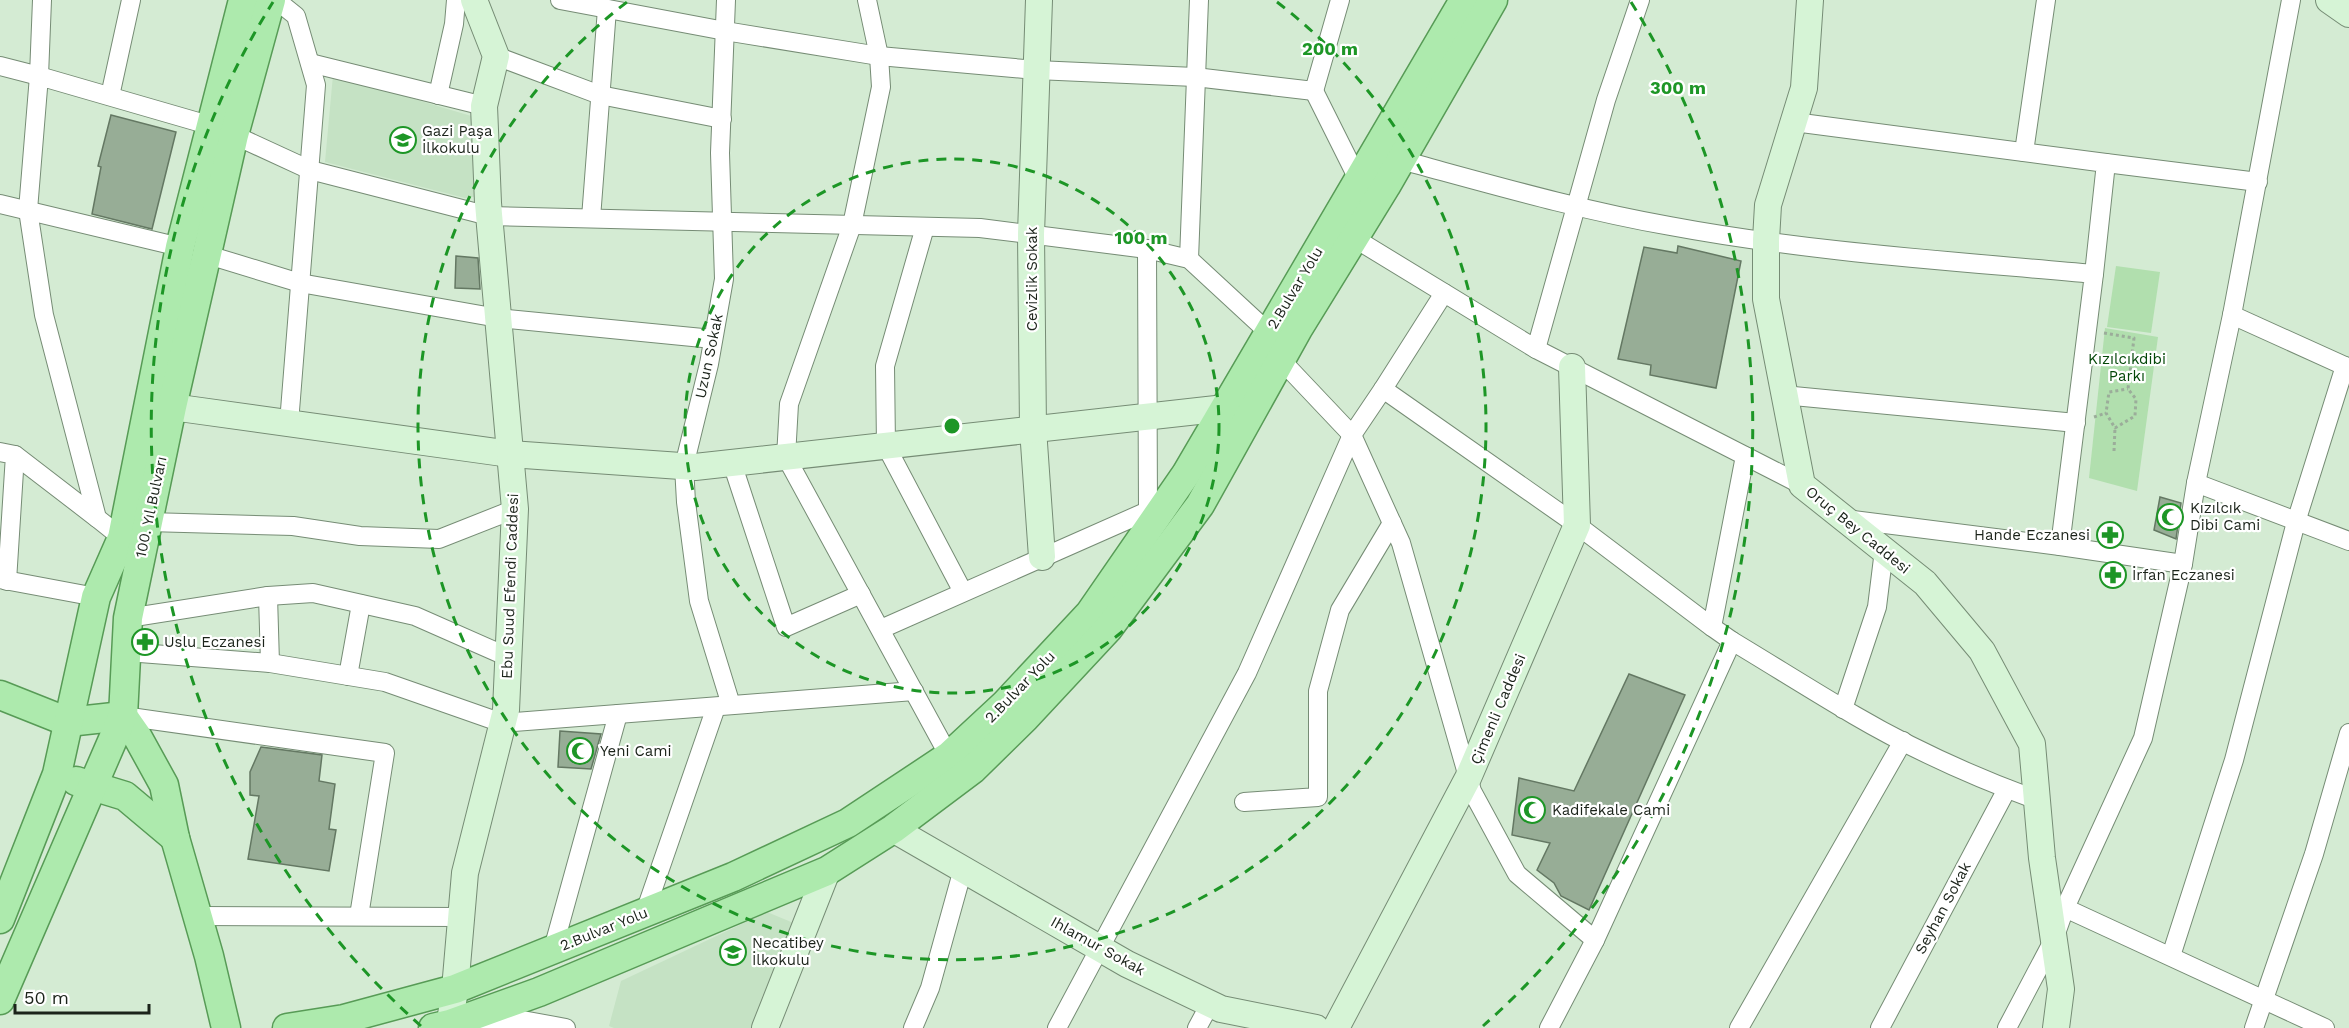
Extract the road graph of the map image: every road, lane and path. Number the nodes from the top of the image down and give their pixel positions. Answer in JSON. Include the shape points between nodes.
{"nodes":[{"id":1,"x":42,"y":0,"type":"edge"},
{"id":2,"x":131,"y":0,"type":"edge"},
{"id":3,"x":243,"y":0,"type":"edge"},
{"id":4,"x":271,"y":0,"type":"edge"},
{"id":5,"x":276,"y":0,"type":"edge"},
{"id":6,"x":456,"y":0,"type":"edge"},
{"id":7,"x":474,"y":0,"type":"edge"},
{"id":8,"x":560,"y":0,"type":"edge"},
{"id":9,"x":726,"y":0,"type":"edge"},
{"id":10,"x":867,"y":0,"type":"edge"},
{"id":11,"x":1039,"y":0,"type":"edge"},
{"id":12,"x":1199,"y":0,"type":"edge"},
{"id":13,"x":1340,"y":0,"type":"edge"},
{"id":14,"x":1464,"y":0,"type":"edge"},
{"id":15,"x":1493,"y":0,"type":"edge"},
{"id":16,"x":1640,"y":0,"type":"edge"},
{"id":17,"x":1810,"y":0,"type":"edge"},
{"id":18,"x":2046,"y":0,"type":"edge"},
{"id":19,"x":2291,"y":0,"type":"edge"},
{"id":20,"x":2329,"y":0,"type":"edge"},
{"id":21,"x":607,"y":9,"type":"junction"},
{"id":22,"x":2349,"y":14,"type":"edge"},
{"id":23,"x":725,"y":31,"type":"junction"},
{"id":24,"x":496,"y":56,"type":"junction"},
{"id":25,"x":879,"y":56,"type":"junction"},
{"id":26,"x":310,"y":63,"type":"junction"},
{"id":27,"x":0,"y":66,"type":"edge"},
{"id":28,"x":1036,"y":70,"type":"junction"},
{"id":29,"x":39,"y":76,"type":"junction"},
{"id":30,"x":1195,"y":78,"type":"junction"},
{"id":31,"x":1314,"y":91,"type":"junction"},
{"id":32,"x":438,"y":95,"type":"junction"},
{"id":33,"x":600,"y":95,"type":"junction"},
{"id":34,"x":110,"y":96,"type":"junction"},
{"id":35,"x":484,"y":106,"type":"junction"},
{"id":36,"x":722,"y":119,"type":"junction"},
{"id":37,"x":1794,"y":122,"type":"junction"},
{"id":38,"x":223,"y":131,"type":"junction"},
{"id":39,"x":2024,"y":152,"type":"junction"},
{"id":40,"x":1401,"y":160,"type":"junction"},
{"id":41,"x":2106,"y":163,"type":"junction"},
{"id":42,"x":309,"y":170,"type":"junction"},
{"id":43,"x":1359,"y":181,"type":"junction"},
{"id":44,"x":2258,"y":182,"type":"junction"},
{"id":45,"x":0,"y":204,"type":"edge"},
{"id":46,"x":1576,"y":205,"type":"junction"},
{"id":47,"x":28,"y":210,"type":"junction"},
{"id":48,"x":489,"y":216,"type":"junction"},
{"id":49,"x":591,"y":218,"type":"junction"},
{"id":50,"x":722,"y":222,"type":"junction"},
{"id":51,"x":852,"y":225,"type":"junction"},
{"id":52,"x":925,"y":227,"type":"junction"},
{"id":53,"x":1031,"y":234,"type":"junction"},
{"id":54,"x":1354,"y":238,"type":"junction"},
{"id":55,"x":1766,"y":240,"type":"junction"},
{"id":56,"x":180,"y":247,"type":"junction"},
{"id":57,"x":1147,"y":249,"type":"junction"},
{"id":58,"x":208,"y":255,"type":"junction"},
{"id":59,"x":1189,"y":260,"type":"junction"},
{"id":60,"x":2094,"y":274,"type":"junction"},
{"id":61,"x":300,"y":284,"type":"junction"},
{"id":62,"x":1444,"y":293,"type":"junction"},
{"id":63,"x":2232,"y":315,"type":"junction"},
{"id":64,"x":498,"y":318,"type":"junction"},
{"id":65,"x":2087,"y":331,"type":"junction"},
{"id":66,"x":1268,"y":332,"type":"junction"},
{"id":67,"x":713,"y":339,"type":"junction"},
{"id":68,"x":1536,"y":349,"type":"junction"},
{"id":69,"x":1281,"y":360,"type":"junction"},
{"id":70,"x":1572,"y":367,"type":"junction"},
{"id":71,"x":2347,"y":367,"type":"edge"},
{"id":72,"x":1383,"y":389,"type":"junction"},
{"id":73,"x":2128,"y":389,"type":"junction"},
{"id":74,"x":1783,"y":394,"type":"junction"},
{"id":75,"x":172,"y":406,"type":"junction"},
{"id":76,"x":1225,"y":408,"type":"junction"},
{"id":77,"x":1149,"y":416,"type":"junction"},
{"id":78,"x":289,"y":423,"type":"junction"},
{"id":79,"x":2076,"y":423,"type":"junction"},
{"id":80,"x":2115,"y":428,"type":"junction"},
{"id":81,"x":1033,"y":429,"type":"junction"},
{"id":82,"x":1352,"y":435,"type":"junction"},
{"id":83,"x":886,"y":446,"type":"junction"},
{"id":84,"x":2114,"y":451,"type":"dead end"},
{"id":85,"x":7,"y":453,"type":"edge"},
{"id":86,"x":510,"y":454,"type":"junction"},
{"id":87,"x":1745,"y":456,"type":"junction"},
{"id":88,"x":786,"y":457,"type":"junction"},
{"id":89,"x":732,"y":463,"type":"junction"},
{"id":90,"x":684,"y":466,"type":"junction"},
{"id":91,"x":2196,"y":483,"type":"junction"},
{"id":92,"x":1802,"y":485,"type":"junction"},
{"id":93,"x":1158,"y":506,"type":"junction"},
{"id":94,"x":515,"y":509,"type":"junction"},
{"id":95,"x":97,"y":518,"type":"junction"},
{"id":96,"x":1845,"y":519,"type":"junction"},
{"id":97,"x":148,"y":522,"type":"junction"},
{"id":98,"x":2296,"y":522,"type":"junction"},
{"id":99,"x":1392,"y":523,"type":"junction"},
{"id":100,"x":1577,"y":525,"type":"junction"},
{"id":101,"x":122,"y":538,"type":"junction"},
{"id":102,"x":2349,"y":541,"type":"edge"},
{"id":103,"x":2060,"y":546,"type":"junction"},
{"id":104,"x":1884,"y":550,"type":"junction"},
{"id":105,"x":1042,"y":557,"type":"junction"},
{"id":106,"x":2183,"y":564,"type":"junction"},
{"id":107,"x":3,"y":580,"type":"edge"},
{"id":108,"x":963,"y":592,"type":"junction"},
{"id":109,"x":861,"y":594,"type":"junction"},
{"id":110,"x":268,"y":596,"type":"junction"},
{"id":111,"x":96,"y":597,"type":"junction"},
{"id":112,"x":361,"y":604,"type":"junction"},
{"id":113,"x":128,"y":618,"type":"junction"},
{"id":114,"x":1712,"y":627,"type":"junction"},
{"id":115,"x":880,"y":629,"type":"junction"},
{"id":116,"x":1732,"y":641,"type":"junction"},
{"id":117,"x":127,"y":652,"type":"junction"},
{"id":118,"x":508,"y":657,"type":"junction"},
{"id":119,"x":270,"y":663,"type":"junction"},
{"id":120,"x":348,"y":676,"type":"junction"},
{"id":121,"x":914,"y":691,"type":"junction"},
{"id":122,"x":0,"y":695,"type":"edge"},
{"id":123,"x":723,"y":706,"type":"junction"},
{"id":124,"x":1843,"y":709,"type":"junction"},
{"id":125,"x":618,"y":714,"type":"junction"},
{"id":126,"x":123,"y":716,"type":"junction"},
{"id":127,"x":68,"y":722,"type":"junction"},
{"id":128,"x":502,"y":723,"type":"junction"},
{"id":129,"x":2349,"y":733,"type":"edge"},
{"id":130,"x":1903,"y":741,"type":"junction"},
{"id":131,"x":949,"y":756,"type":"junction"},
{"id":132,"x":57,"y":774,"type":"junction"},
{"id":133,"x":1468,"y":778,"type":"junction"},
{"id":134,"x":93,"y":786,"type":"junction"},
{"id":135,"x":2007,"y":789,"type":"junction"},
{"id":136,"x":2037,"y":800,"type":"junction"},
{"id":137,"x":1244,"y":802,"type":"dead end"},
{"id":138,"x":893,"y":829,"type":"junction"},
{"id":139,"x":175,"y":838,"type":"junction"},
{"id":140,"x":963,"y":868,"type":"junction"},
{"id":141,"x":826,"y":871,"type":"junction"},
{"id":142,"x":2065,"y":908,"type":"junction"},
{"id":143,"x":645,"y":912,"type":"junction"},
{"id":144,"x":198,"y":916,"type":"junction"},
{"id":145,"x":359,"y":916,"type":"junction"},
{"id":146,"x":461,"y":916,"type":"junction"},
{"id":147,"x":0,"y":919,"type":"edge"},
{"id":148,"x":2054,"y":939,"type":"junction"},
{"id":149,"x":1595,"y":940,"type":"junction"},
{"id":150,"x":1098,"y":948,"type":"junction"},
{"id":151,"x":553,"y":949,"type":"junction"},
{"id":152,"x":2171,"y":956,"type":"junction"},
{"id":153,"x":455,"y":989,"type":"junction"},
{"id":154,"x":2265,"y":999,"type":"junction"},
{"id":155,"x":0,"y":1000,"type":"edge"},
{"id":156,"x":1209,"y":1004,"type":"junction"},
{"id":157,"x":444,"y":1027,"type":"edge"},
{"id":158,"x":226,"y":1028,"type":"edge"},
{"id":159,"x":286,"y":1028,"type":"edge"},
{"id":160,"x":566,"y":1028,"type":"edge"},
{"id":161,"x":765,"y":1028,"type":"edge"},
{"id":162,"x":913,"y":1028,"type":"edge"},
{"id":163,"x":1057,"y":1028,"type":"edge"},
{"id":164,"x":1197,"y":1028,"type":"edge"},
{"id":165,"x":1316,"y":1028,"type":"edge"},
{"id":166,"x":1336,"y":1028,"type":"edge"},
{"id":167,"x":1549,"y":1028,"type":"edge"},
{"id":168,"x":1738,"y":1028,"type":"edge"},
{"id":169,"x":1880,"y":1028,"type":"edge"},
{"id":170,"x":2007,"y":1028,"type":"edge"},
{"id":171,"x":2056,"y":1028,"type":"edge"},
{"id":172,"x":2254,"y":1028,"type":"edge"},
{"id":173,"x":2325,"y":1028,"type":"edge"}],
"edges":[{"from":1,"to":29,"type":"street"},
{"from":2,"to":34,"type":"street"},
{"from":3,"to":38,"type":"main road","name":"100. Yıl Bulvarı"},
{"from":4,"to":38,"type":"main road","name":"100. Yıl Bulvarı"},
{"from":5,"to":26,"type":"street","via":[[296,16]]},
{"from":6,"to":32,"type":"street"},
{"from":7,"to":24,"type":"street"},
{"from":8,"to":21,"type":"street"},
{"from":9,"to":23,"type":"street","name":"Uzun Sokak"},
{"from":10,"to":25,"type":"street"},
{"from":11,"to":28,"type":"street","name":"Cevizlik Sokak"},
{"from":12,"to":30,"type":"street"},
{"from":13,"to":31,"type":"street"},
{"from":14,"to":43,"type":"main road","name":"2.Bulvar Yolu"},
{"from":15,"to":40,"type":"main road","name":"2.Bulvar Yolu"},
{"from":16,"to":46,"type":"street"},
{"from":17,"to":37,"type":"street","name":"Oruç Bey Caddesi","via":[[1804,88]]},
{"from":18,"to":39,"type":"street"},
{"from":19,"to":44,"type":"street"},
{"from":20,"to":22,"type":"street"},
{"from":21,"to":23,"type":"street"},
{"from":21,"to":33,"type":"street"},
{"from":23,"to":25,"type":"street"},
{"from":23,"to":36,"type":"street","name":"Uzun Sokak"},
{"from":24,"to":33,"type":"street"},
{"from":24,"to":35,"type":"street","name":"Ebu Suud Efendi Caddesi"},
{"from":25,"to":28,"type":"street"},
{"from":25,"to":51,"type":"street","via":[[881,87]]},
{"from":26,"to":32,"type":"street"},
{"from":26,"to":42,"type":"street","via":[[316,86]]},
{"from":27,"to":29,"type":"street"},
{"from":28,"to":30,"type":"street"},
{"from":28,"to":53,"type":"street","name":"Cevizlik Sokak"},
{"from":29,"to":34,"type":"street"},
{"from":29,"to":47,"type":"street"},
{"from":30,"to":31,"type":"street"},
{"from":30,"to":59,"type":"street"},
{"from":31,"to":43,"type":"street"},
{"from":32,"to":35,"type":"street"},
{"from":33,"to":36,"type":"street"},
{"from":33,"to":49,"type":"street"},
{"from":34,"to":38,"type":"street"},
{"from":35,"to":48,"type":"street","name":"Ebu Suud Efendi Caddesi"},
{"from":36,"to":50,"type":"street","name":"Uzun Sokak"},
{"from":37,"to":39,"type":"street"},
{"from":37,"to":55,"type":"street","name":"Oruç Bey Caddesi","via":[[1768,204]]},
{"from":38,"to":42,"type":"street"},
{"from":38,"to":56,"type":"main road","name":"100. Yıl Bulvarı"},
{"from":38,"to":58,"type":"main road","name":"100. Yıl Bulvarı"},
{"from":39,"to":41,"type":"street"},
{"from":40,"to":46,"type":"street"},
{"from":40,"to":54,"type":"main road","name":"2.Bulvar Yolu"},
{"from":41,"to":44,"type":"street"},
{"from":41,"to":60,"type":"street"},
{"from":42,"to":48,"type":"street"},
{"from":42,"to":61,"type":"street"},
{"from":43,"to":66,"type":"main road","name":"2.Bulvar Yolu"},
{"from":44,"to":63,"type":"street"},
{"from":45,"to":47,"type":"street"},
{"from":46,"to":55,"type":"street","via":[[1670,226]]},
{"from":46,"to":68,"type":"street"},
{"from":47,"to":56,"type":"street"},
{"from":47,"to":95,"type":"street","via":[[44,315]]},
{"from":48,"to":49,"type":"street"},
{"from":48,"to":64,"type":"street","name":"Ebu Suud Efendi Caddesi"},
{"from":49,"to":50,"type":"street"},
{"from":50,"to":51,"type":"street"},
{"from":50,"to":67,"type":"street","name":"Uzun Sokak","via":[[724,279]]},
{"from":51,"to":52,"type":"street"},
{"from":51,"to":88,"type":"street","via":[[789,404]]},
{"from":52,"to":53,"type":"street"},
{"from":52,"to":83,"type":"street","via":[[885,366]]},
{"from":53,"to":57,"type":"street"},
{"from":53,"to":81,"type":"street","name":"Cevizlik Sokak"},
{"from":54,"to":62,"type":"street"},
{"from":54,"to":69,"type":"main road","name":"2.Bulvar Yolu"},
{"from":55,"to":60,"type":"street"},
{"from":55,"to":74,"type":"street","name":"Oruç Bey Caddesi","via":[[1766,299]]},
{"from":56,"to":101,"type":"main road","name":"100. Yıl Bulvarı"},
{"from":57,"to":59,"type":"street"},
{"from":57,"to":77,"type":"street"},
{"from":58,"to":61,"type":"street"},
{"from":58,"to":75,"type":"main road","name":"100. Yıl Bulvarı"},
{"from":59,"to":66,"type":"street"},
{"from":60,"to":65,"type":"street"},
{"from":61,"to":64,"type":"street"},
{"from":61,"to":78,"type":"street"},
{"from":62,"to":68,"type":"street"},
{"from":62,"to":72,"type":"street"},
{"from":63,"to":71,"type":"street"},
{"from":63,"to":91,"type":"street"},
{"from":64,"to":67,"type":"street"},
{"from":64,"to":86,"type":"street","name":"Ebu Suud Efendi Caddesi"},
{"from":65,"to":73,"type":"path","via":[[2134,338]]},
{"from":65,"to":79,"type":"street"},
{"from":66,"to":69,"type":"street"},
{"from":66,"to":76,"type":"main road","name":"2.Bulvar Yolu"},
{"from":67,"to":90,"type":"street","name":"Uzun Sokak"},
{"from":68,"to":70,"type":"street"},
{"from":69,"to":82,"type":"street"},
{"from":69,"to":138,"type":"main road","name":"2.Bulvar Yolu","via":[[1200,505],[1108,629],[973,769]]},
{"from":70,"to":87,"type":"street"},
{"from":70,"to":100,"type":"street","name":"Çimenli Caddesi"},
{"from":71,"to":98,"type":"street"},
{"from":72,"to":82,"type":"street"},
{"from":72,"to":100,"type":"street"},
{"from":73,"to":80,"type":"path","via":[[2136,399],[2135,416]]},
{"from":73,"to":80,"type":"path","via":[[2109,392],[2106,413]]},
{"from":74,"to":79,"type":"street"},
{"from":74,"to":92,"type":"street","name":"Oruç Bey Caddesi"},
{"from":75,"to":78,"type":"street"},
{"from":75,"to":97,"type":"main road","name":"100. Yıl Bulvarı"},
{"from":76,"to":77,"type":"street"},
{"from":76,"to":93,"type":"main road","name":"2.Bulvar Yolu","via":[[1186,474]]},
{"from":77,"to":81,"type":"street"},
{"from":77,"to":93,"type":"street"},
{"from":78,"to":86,"type":"street"},
{"from":79,"to":103,"type":"street"},
{"from":80,"to":84,"type":"path"},
{"from":81,"to":83,"type":"street"},
{"from":81,"to":105,"type":"street","name":"Cevizlik Sokak"},
{"from":82,"to":99,"type":"street"},
{"from":82,"to":150,"type":"street","via":[[1247,673]]},
{"from":83,"to":88,"type":"street"},
{"from":83,"to":108,"type":"street"},
{"from":85,"to":95,"type":"street"},
{"from":85,"to":107,"type":"street"},
{"from":86,"to":90,"type":"street"},
{"from":86,"to":94,"type":"street","name":"Ebu Suud Efendi Caddesi"},
{"from":87,"to":92,"type":"street"},
{"from":87,"to":114,"type":"street"},
{"from":88,"to":89,"type":"street"},
{"from":88,"to":109,"type":"street"},
{"from":89,"to":90,"type":"street"},
{"from":89,"to":109,"type":"street","via":[[786,627]]},
{"from":90,"to":123,"type":"street","name":"Uzun Sokak","via":[[699,601]]},
{"from":91,"to":98,"type":"street"},
{"from":91,"to":106,"type":"street"},
{"from":92,"to":96,"type":"street","name":"Oruç Bey Caddesi"},
{"from":93,"to":105,"type":"street"},
{"from":93,"to":131,"type":"main road","name":"2.Bulvar Yolu","via":[[1090,613],[1005,704]]},
{"from":94,"to":97,"type":"street","via":[[439,539],[360,536],[293,526]]},
{"from":94,"to":118,"type":"street","name":"Ebu Suud Efendi Caddesi"},
{"from":95,"to":101,"type":"street"},
{"from":96,"to":103,"type":"street"},
{"from":96,"to":104,"type":"street","name":"Oruç Bey Caddesi"},
{"from":97,"to":113,"type":"main road","name":"100. Yıl Bulvarı"},
{"from":98,"to":102,"type":"street"},
{"from":98,"to":152,"type":"street","via":[[2234,760]]},
{"from":99,"to":133,"type":"street"},
{"from":99,"to":137,"type":"street","via":[[1340,610],[1318,691],[1318,797]]},
{"from":100,"to":114,"type":"street"},
{"from":100,"to":133,"type":"street","name":"Çimenli Caddesi"},
{"from":101,"to":111,"type":"main road","name":"100. Yıl Bulvarı"},
{"from":103,"to":106,"type":"street"},
{"from":104,"to":124,"type":"street","via":[[1877,607]]},
{"from":104,"to":136,"type":"street","name":"Oruç Bey Caddesi","via":[[1925,583],[1982,651],[2032,744]]},
{"from":105,"to":108,"type":"street"},
{"from":106,"to":142,"type":"street","via":[[2143,738]]},
{"from":107,"to":111,"type":"street"},
{"from":108,"to":115,"type":"street"},
{"from":109,"to":115,"type":"street"},
{"from":110,"to":112,"type":"street","via":[[313,593]]},
{"from":110,"to":113,"type":"street"},
{"from":110,"to":119,"type":"street"},
{"from":111,"to":127,"type":"main road","name":"100. Yıl Bulvarı"},
{"from":112,"to":118,"type":"street","via":[[415,615]]},
{"from":112,"to":120,"type":"street"},
{"from":113,"to":117,"type":"main road","name":"100. Yıl Bulvarı"},
{"from":114,"to":116,"type":"street"},
{"from":115,"to":121,"type":"street"},
{"from":116,"to":124,"type":"street"},
{"from":116,"to":149,"type":"street"},
{"from":117,"to":119,"type":"street"},
{"from":117,"to":126,"type":"main road","name":"100. Yıl Bulvarı"},
{"from":118,"to":128,"type":"street","name":"Ebu Suud Efendi Caddesi"},
{"from":119,"to":120,"type":"street"},
{"from":120,"to":128,"type":"street","via":[[385,682]]},
{"from":121,"to":123,"type":"street"},
{"from":121,"to":131,"type":"street"},
{"from":122,"to":127,"type":"main road"},
{"from":123,"to":125,"type":"street"},
{"from":123,"to":143,"type":"street"},
{"from":124,"to":130,"type":"street"},
{"from":125,"to":128,"type":"street"},
{"from":125,"to":151,"type":"street"},
{"from":126,"to":127,"type":"main road"},
{"from":126,"to":134,"type":"main road","name":"100. Yıl Bulvarı"},
{"from":126,"to":139,"type":"main road","via":[[164,785]]},
{"from":126,"to":145,"type":"street","via":[[385,753]]},
{"from":127,"to":132,"type":"main road","name":"100. Yıl Bulvarı"},
{"from":128,"to":146,"type":"street","name":"Ebu Suud Efendi Caddesi","via":[[465,873]]},
{"from":129,"to":154,"type":"street","via":[[2314,854]]},
{"from":130,"to":135,"type":"street"},
{"from":130,"to":168,"type":"street"},
{"from":131,"to":143,"type":"main road","name":"2.Bulvar Yolu","via":[[848,823],[733,877]]},
{"from":132,"to":134,"type":"main road"},
{"from":132,"to":147,"type":"main road","name":"100. Yıl Bulvarı"},
{"from":133,"to":149,"type":"street","via":[[1516,874]]},
{"from":133,"to":166,"type":"street","name":"Çimenli Caddesi"},
{"from":134,"to":139,"type":"main road","via":[[125,796]]},
{"from":134,"to":155,"type":"main road","name":"100. Yıl Bulvarı"},
{"from":135,"to":136,"type":"street"},
{"from":135,"to":169,"type":"street","name":"Seyhan Sokak"},
{"from":136,"to":148,"type":"street","name":"Oruç Bey Caddesi"},
{"from":138,"to":140,"type":"street","name":"Ihlamur Sokak"},
{"from":138,"to":141,"type":"main road","name":"2.Bulvar Yolu"},
{"from":139,"to":144,"type":"main road"},
{"from":140,"to":150,"type":"street","name":"Ihlamur Sokak"},
{"from":140,"to":162,"type":"street","via":[[930,988]]},
{"from":141,"to":157,"type":"main road","name":"2.Bulvar Yolu","via":[[539,992]]},
{"from":141,"to":161,"type":"street"},
{"from":142,"to":148,"type":"street"},
{"from":142,"to":152,"type":"street"},
{"from":143,"to":151,"type":"main road","name":"2.Bulvar Yolu"},
{"from":144,"to":145,"type":"street"},
{"from":144,"to":158,"type":"main road"},
{"from":145,"to":146,"type":"street"},
{"from":146,"to":153,"type":"street","name":"Ebu Suud Efendi Caddesi"},
{"from":148,"to":170,"type":"street"},
{"from":148,"to":171,"type":"street","name":"Oruç Bey Caddesi","via":[[2061,989]]},
{"from":149,"to":167,"type":"street"},
{"from":150,"to":156,"type":"street","name":"Ihlamur Sokak"},
{"from":150,"to":163,"type":"street"},
{"from":151,"to":153,"type":"main road","name":"2.Bulvar Yolu"},
{"from":152,"to":154,"type":"street"},
{"from":153,"to":157,"type":"street","name":"Ebu Suud Efendi Caddesi"},
{"from":153,"to":159,"type":"main road","name":"2.Bulvar Yolu","via":[[344,1018]]},
{"from":154,"to":172,"type":"street"},
{"from":154,"to":173,"type":"street"},
{"from":156,"to":164,"type":"street"},
{"from":156,"to":165,"type":"street","name":"Ihlamur Sokak"},
{"from":157,"to":160,"type":"street","via":[[517,1020]]}]}
